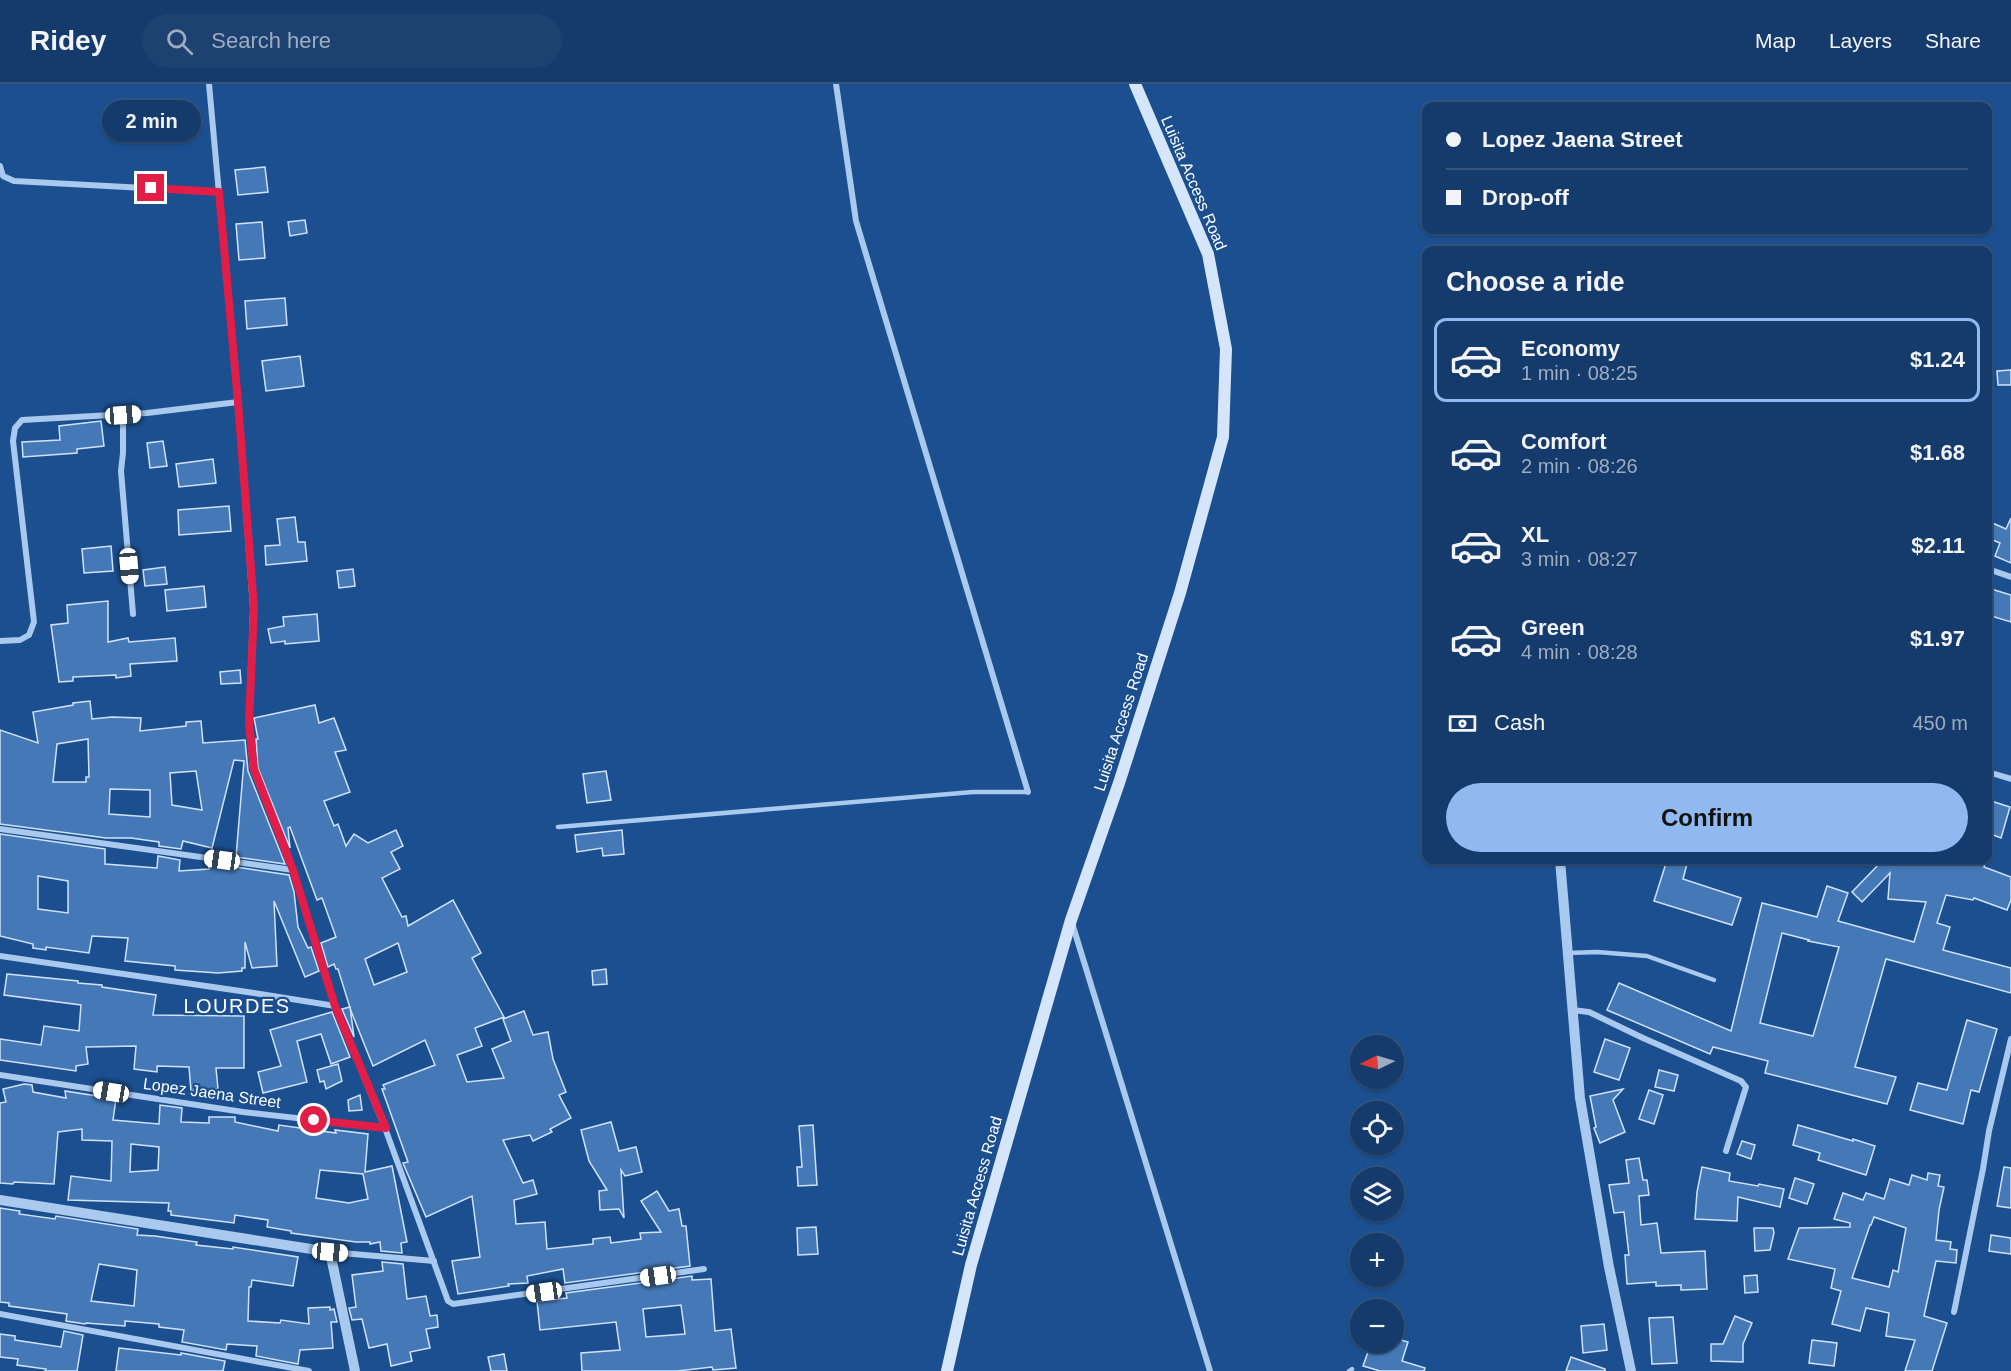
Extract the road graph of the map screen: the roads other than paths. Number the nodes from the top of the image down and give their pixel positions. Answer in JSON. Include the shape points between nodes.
{"nodes":[{"id":1,"x":209,"y":84,"type":"edge"},
{"id":2,"x":836,"y":84,"type":"edge"},
{"id":3,"x":1135,"y":84,"type":"edge"},
{"id":4,"x":0,"y":165,"type":"edge"},
{"id":5,"x":219,"y":192,"type":"junction"},
{"id":6,"x":238,"y":402,"type":"junction"},
{"id":7,"x":123,"y":415,"type":"junction"},
{"id":8,"x":1992,"y":570,"type":"edge"},
{"id":9,"x":2011,"y":577,"type":"edge"},
{"id":10,"x":133,"y":614,"type":"dead end"},
{"id":11,"x":0,"y":640,"type":"edge"},
{"id":12,"x":1992,"y":772,"type":"edge"},
{"id":13,"x":2011,"y":779,"type":"edge"},
{"id":14,"x":1028,"y":792,"type":"joint"},
{"id":15,"x":558,"y":827,"type":"dead end"},
{"id":16,"x":0,"y":829,"type":"edge"},
{"id":17,"x":1560,"y":864,"type":"edge"},
{"id":18,"x":293,"y":870,"type":"junction"},
{"id":19,"x":1071,"y":920,"type":"junction"},
{"id":20,"x":1568,"y":953,"type":"junction"},
{"id":21,"x":0,"y":956,"type":"edge"},
{"id":22,"x":1714,"y":980,"type":"dead end"},
{"id":23,"x":335,"y":1006,"type":"junction"},
{"id":24,"x":1572,"y":1010,"type":"junction"},
{"id":25,"x":2011,"y":1039,"type":"edge"},
{"id":26,"x":0,"y":1075,"type":"edge"},
{"id":27,"x":386,"y":1128,"type":"junction"},
{"id":28,"x":1726,"y":1151,"type":"dead end"},
{"id":29,"x":0,"y":1200,"type":"edge"},
{"id":30,"x":330,"y":1252,"type":"junction"},
{"id":31,"x":434,"y":1261,"type":"junction"},
{"id":32,"x":704,"y":1269,"type":"dead end"},
{"id":33,"x":1954,"y":1312,"type":"dead end"},
{"id":34,"x":0,"y":1314,"type":"edge"},
{"id":35,"x":309,"y":1371,"type":"edge"},
{"id":36,"x":355,"y":1371,"type":"edge"},
{"id":37,"x":947,"y":1371,"type":"edge"},
{"id":38,"x":1210,"y":1371,"type":"edge"},
{"id":39,"x":1631,"y":1371,"type":"edge"}],
"edges":[{"from":1,"to":5,"type":"street"},
{"from":2,"to":14,"type":"street","via":[[856,221]]},
{"from":3,"to":19,"type":"main road","name":"Luisita Access Road","via":[[1208,255],[1226,349],[1223,437],[1180,593]]},
{"from":4,"to":5,"type":"street","via":[[3,176],[14,181]]},
{"from":5,"to":6,"type":"street"},
{"from":6,"to":7,"type":"street"},
{"from":6,"to":18,"type":"street","via":[[254,608],[249,723],[254,769]]},
{"from":7,"to":10,"type":"street","via":[[121,471]]},
{"from":7,"to":11,"type":"street","via":[[22,420],[15,428],[13,441],[34,622],[29,635],[20,640]]},
{"from":8,"to":9,"type":"street"},
{"from":12,"to":13,"type":"street"},
{"from":14,"to":15,"type":"lane","via":[[973,792]]},
{"from":16,"to":18,"type":"street"},
{"from":17,"to":20,"type":"street"},
{"from":18,"to":23,"type":"street"},
{"from":19,"to":37,"type":"main road","name":"Luisita Access Road","via":[[971,1265]]},
{"from":19,"to":38,"type":"street"},
{"from":20,"to":22,"type":"lane","via":[[1647,956]]},
{"from":20,"to":24,"type":"street"},
{"from":21,"to":23,"type":"street"},
{"from":23,"to":27,"type":"street"},
{"from":24,"to":28,"type":"street","via":[[1589,1012],[1742,1081],[1746,1087]]},
{"from":24,"to":39,"type":"street","via":[[1580,1098]]},
{"from":25,"to":33,"type":"street"},
{"from":26,"to":27,"type":"street","name":"Lopez Jaena Street","via":[[243,1112]]},
{"from":27,"to":31,"type":"street"},
{"from":29,"to":30,"type":"street"},
{"from":30,"to":31,"type":"street"},
{"from":30,"to":36,"type":"street"},
{"from":31,"to":32,"type":"street","via":[[448,1301],[453,1304]]},
{"from":34,"to":35,"type":"street"}]}
